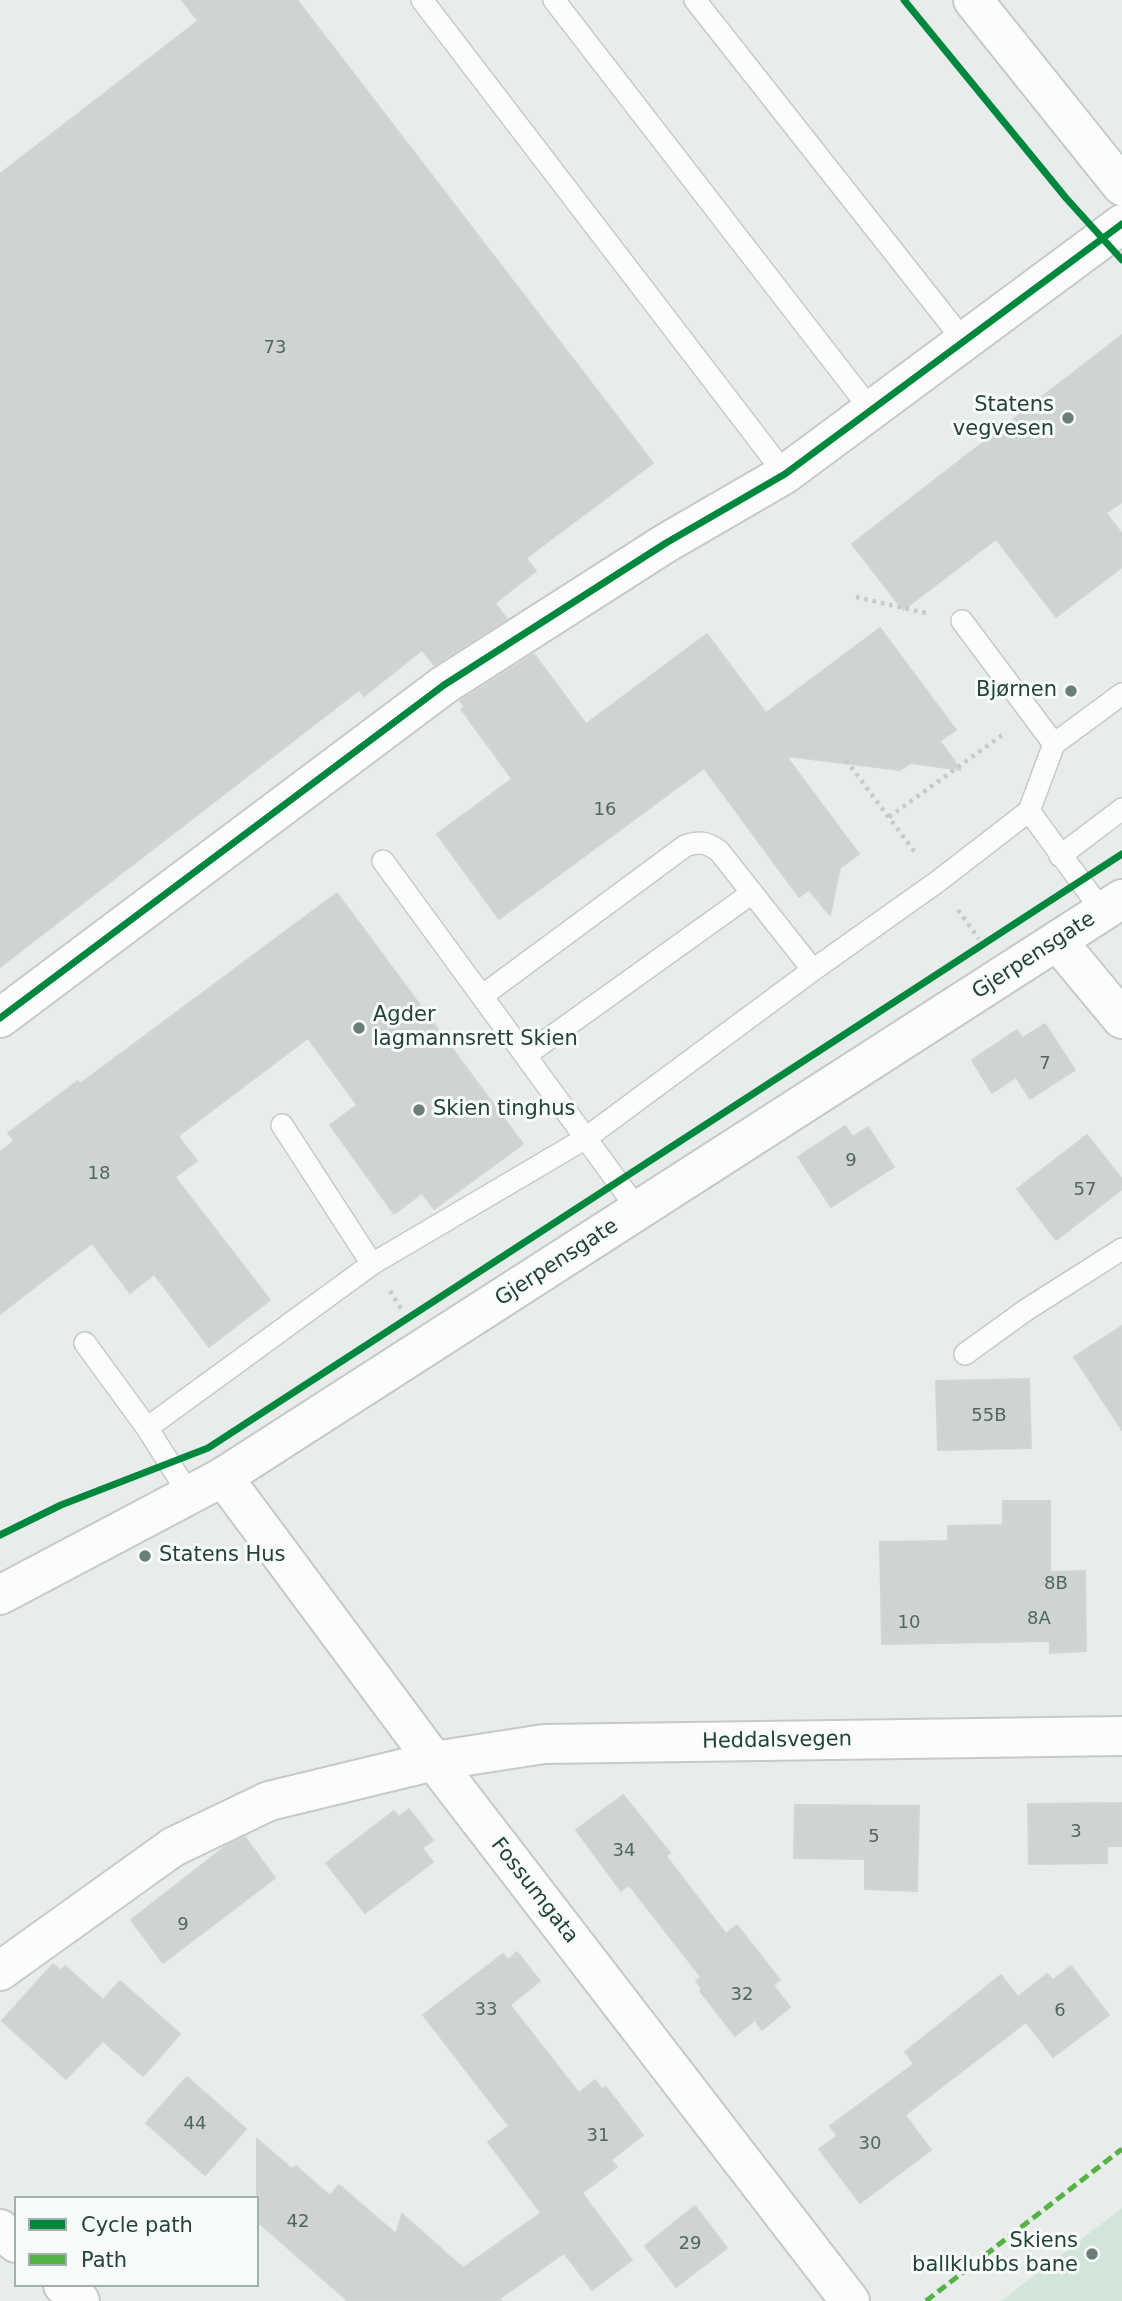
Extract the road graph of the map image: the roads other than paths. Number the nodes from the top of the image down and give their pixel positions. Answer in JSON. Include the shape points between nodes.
{"nodes":[{"id":1,"x":422,"y":0,"type":"edge"},
{"id":2,"x":554,"y":0,"type":"edge"},
{"id":3,"x":695,"y":0,"type":"edge"},
{"id":4,"x":973,"y":0,"type":"edge"},
{"id":5,"x":1122,"y":186,"type":"edge"},
{"id":6,"x":1122,"y":224,"type":"edge"},
{"id":7,"x":964,"y":341,"type":"junction"},
{"id":8,"x":871,"y":410,"type":"junction"},
{"id":9,"x":785,"y":474,"type":"junction"},
{"id":10,"x":962,"y":621,"type":"road end"},
{"id":11,"x":1122,"y":694,"type":"edge"},
{"id":12,"x":1054,"y":744,"type":"junction"},
{"id":13,"x":1122,"y":809,"type":"edge"},
{"id":14,"x":1029,"y":811,"type":"junction"},
{"id":15,"x":1060,"y":856,"type":"junction"},
{"id":16,"x":383,"y":861,"type":"dead end"},
{"id":17,"x":752,"y":893,"type":"junction"},
{"id":18,"x":1112,"y":905,"type":"edge"},
{"id":19,"x":1058,"y":942,"type":"junction"},
{"id":20,"x":813,"y":970,"type":"junction"},
{"id":21,"x":482,"y":996,"type":"junction"},
{"id":22,"x":0,"y":1018,"type":"edge"},
{"id":23,"x":1122,"y":1019,"type":"edge"},
{"id":24,"x":526,"y":1055,"type":"junction"},
{"id":25,"x":282,"y":1125,"type":"dead end"},
{"id":26,"x":586,"y":1138,"type":"junction"},
{"id":27,"x":639,"y":1211,"type":"junction"},
{"id":28,"x":1122,"y":1250,"type":"edge"},
{"id":29,"x":372,"y":1264,"type":"junction"},
{"id":30,"x":85,"y":1343,"type":"dead end"},
{"id":31,"x":965,"y":1354,"type":"dead end"},
{"id":32,"x":147,"y":1428,"type":"junction"},
{"id":33,"x":223,"y":1477,"type":"junction"},
{"id":34,"x":189,"y":1494,"type":"junction"},
{"id":35,"x":0,"y":1595,"type":"edge"},
{"id":36,"x":1122,"y":1735,"type":"edge"},
{"id":37,"x":434,"y":1761,"type":"junction"},
{"id":38,"x":0,"y":1970,"type":"edge"},
{"id":39,"x":0,"y":2229,"type":"edge"},
{"id":40,"x":14,"y":2241,"type":"edge"},
{"id":41,"x":65,"y":2287,"type":"edge"},
{"id":42,"x":80,"y":2301,"type":"edge"},
{"id":43,"x":850,"y":2301,"type":"edge"}],
"edges":[{"from":1,"to":9,"type":"lane"},
{"from":2,"to":8,"type":"lane"},
{"from":3,"to":7,"type":"lane"},
{"from":4,"to":5,"type":"street"},
{"from":6,"to":7,"type":"street"},
{"from":7,"to":8,"type":"street"},
{"from":8,"to":9,"type":"street"},
{"from":9,"to":22,"type":"street","via":[[666,543],[444,685]]},
{"from":10,"to":12,"type":"lane"},
{"from":11,"to":12,"type":"lane"},
{"from":12,"to":14,"type":"lane"},
{"from":13,"to":15,"type":"lane"},
{"from":14,"to":15,"type":"lane","name":"Gjerpensgate"},
{"from":14,"to":20,"type":"lane"},
{"from":15,"to":18,"type":"lane","name":"Gjerpensgate"},
{"from":16,"to":21,"type":"lane"},
{"from":17,"to":20,"type":"lane"},
{"from":17,"to":21,"type":"lane","via":[[708,843],[685,846]]},
{"from":17,"to":24,"type":"lane"},
{"from":18,"to":19,"type":"street","name":"Gjerpensgate"},
{"from":19,"to":23,"type":"street"},
{"from":19,"to":27,"type":"street","name":"Gjerpensgate"},
{"from":20,"to":26,"type":"lane"},
{"from":21,"to":24,"type":"lane"},
{"from":24,"to":26,"type":"lane"},
{"from":25,"to":29,"type":"lane"},
{"from":26,"to":27,"type":"lane"},
{"from":26,"to":29,"type":"lane"},
{"from":27,"to":33,"type":"street","name":"Gjerpensgate"},
{"from":28,"to":31,"type":"lane"},
{"from":29,"to":32,"type":"lane"},
{"from":30,"to":32,"type":"lane"},
{"from":32,"to":34,"type":"lane"},
{"from":33,"to":34,"type":"street","name":"Gjerpensgate"},
{"from":33,"to":37,"type":"street","name":"Fossumgata"},
{"from":34,"to":35,"type":"street","name":"Gjerpensgate"},
{"from":36,"to":37,"type":"street","name":"Heddalsvegen","via":[[544,1744]]},
{"from":37,"to":38,"type":"street","name":"Heddalsvegen","via":[[269,1801],[173,1847]]},
{"from":37,"to":43,"type":"street","name":"Fossumgata"},
{"from":39,"to":40,"type":"street"},
{"from":41,"to":42,"type":"street"}]}
